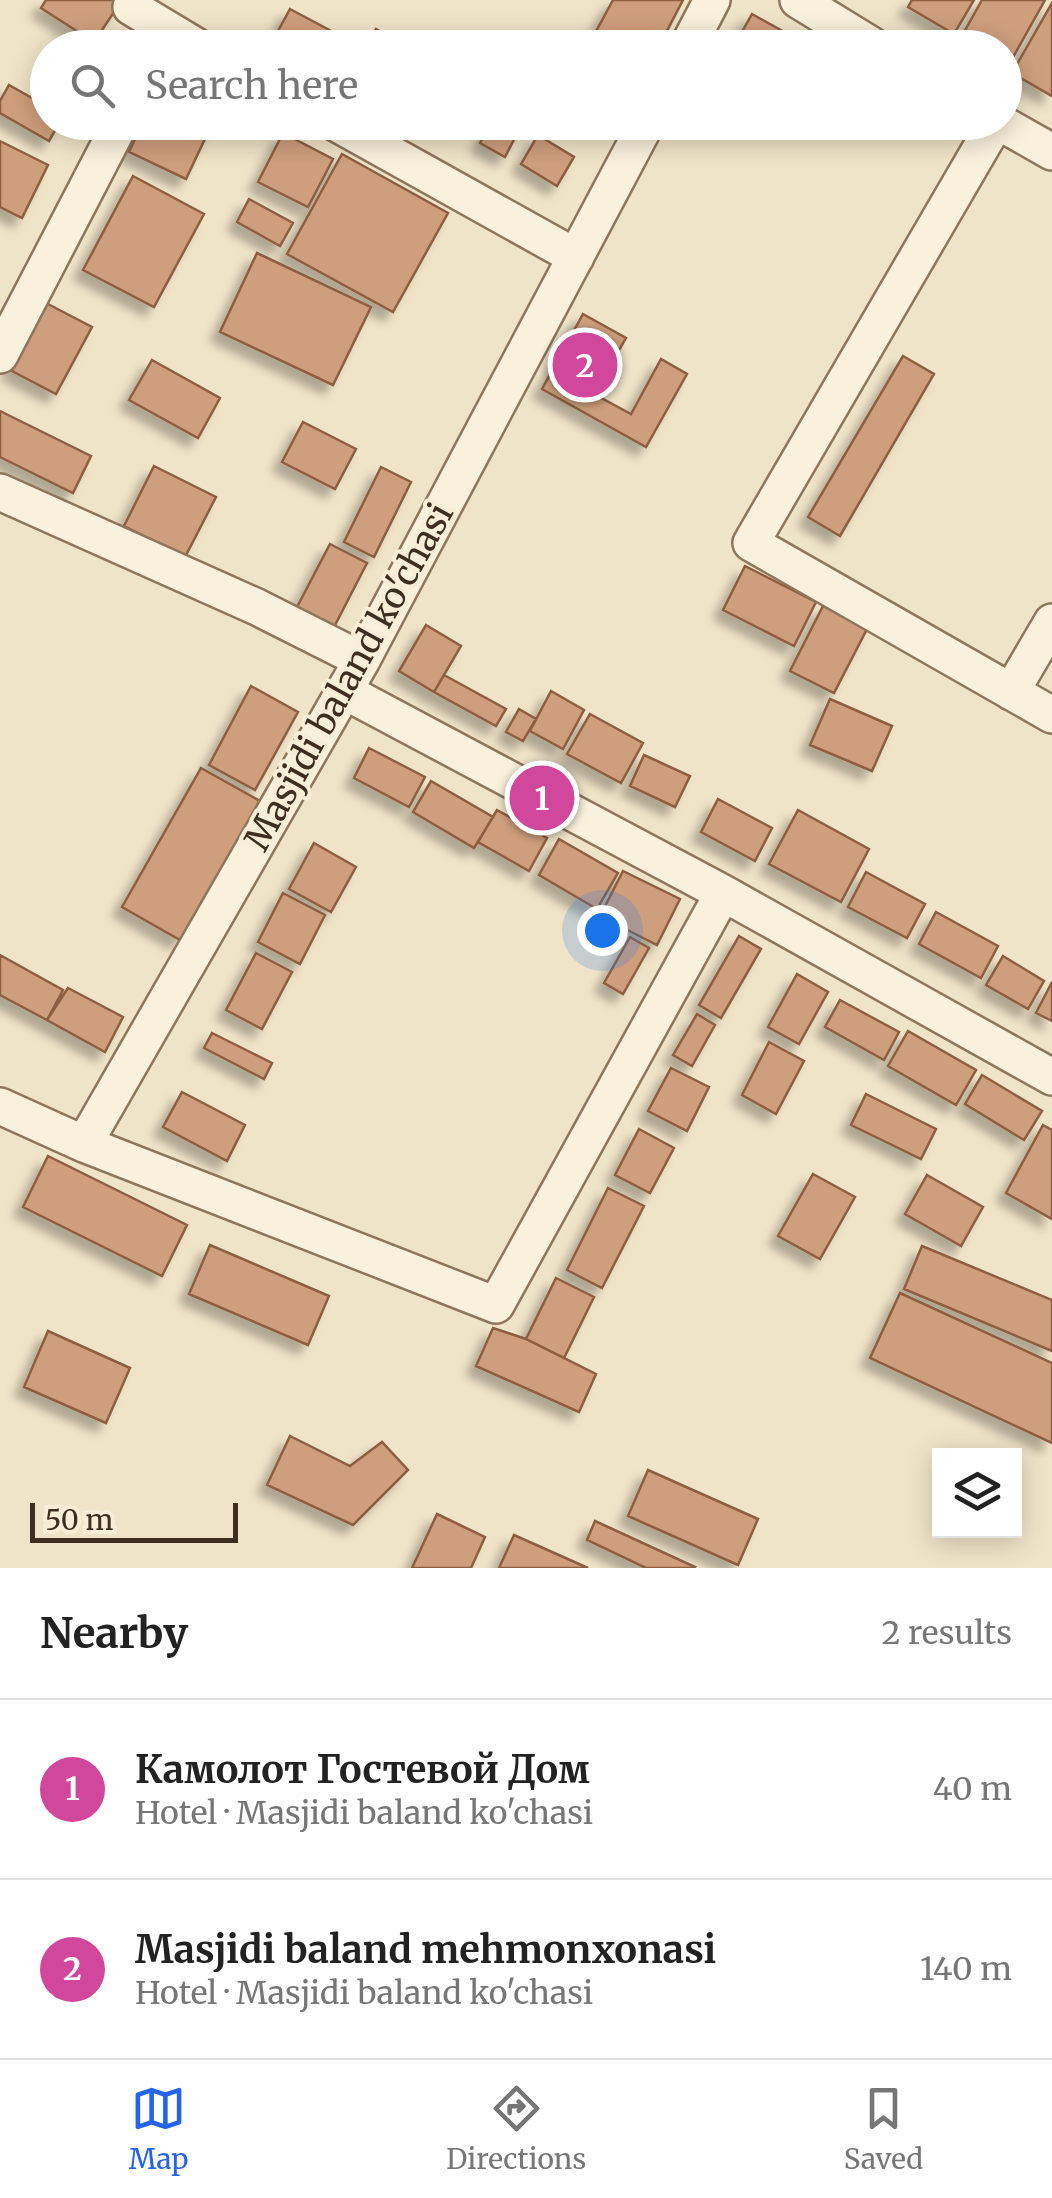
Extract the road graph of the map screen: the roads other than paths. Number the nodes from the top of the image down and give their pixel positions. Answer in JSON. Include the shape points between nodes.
{"nodes":[{"id":1,"x":134,"y":0,"type":"edge"},
{"id":2,"x":712,"y":0,"type":"edge"},
{"id":3,"x":798,"y":0,"type":"edge"},
{"id":4,"x":155,"y":30,"type":"edge"},
{"id":5,"x":696,"y":30,"type":"edge"},
{"id":6,"x":847,"y":30,"type":"edge"},
{"id":7,"x":1022,"y":136,"type":"edge"},
{"id":8,"x":112,"y":140,"type":"edge"},
{"id":9,"x":366,"y":140,"type":"edge"},
{"id":10,"x":638,"y":140,"type":"edge"},
{"id":11,"x":986,"y":140,"type":"edge"},
{"id":12,"x":1052,"y":152,"type":"edge"},
{"id":13,"x":576,"y":258,"type":"junction"},
{"id":14,"x":0,"y":355,"type":"edge"},
{"id":15,"x":0,"y":492,"type":"edge"},
{"id":16,"x":1052,"y":622,"type":"edge"},
{"id":17,"x":362,"y":660,"type":"junction"},
{"id":18,"x":344,"y":691,"type":"junction"},
{"id":19,"x":1011,"y":692,"type":"junction"},
{"id":20,"x":1052,"y":715,"type":"edge"},
{"id":21,"x":722,"y":893,"type":"junction"},
{"id":22,"x":1052,"y":1077,"type":"edge"},
{"id":23,"x":0,"y":1106,"type":"edge"},
{"id":24,"x":84,"y":1144,"type":"junction"}],
"edges":[{"from":1,"to":4,"type":"street","via":[[131,7]]},
{"from":2,"to":5,"type":"street"},
{"from":3,"to":6,"type":"street"},
{"from":7,"to":12,"type":"street"},
{"from":8,"to":14,"type":"street"},
{"from":9,"to":13,"type":"street"},
{"from":10,"to":13,"type":"street","name":"Masjidi baland ko'chasi"},
{"from":11,"to":19,"type":"street","via":[[751,543]]},
{"from":13,"to":17,"type":"street","name":"Masjidi baland ko'chasi"},
{"from":15,"to":17,"type":"street"},
{"from":16,"to":19,"type":"street"},
{"from":17,"to":18,"type":"street","name":"Masjidi baland ko'chasi"},
{"from":18,"to":21,"type":"street"},
{"from":18,"to":24,"type":"street","name":"Masjidi baland ko'chasi"},
{"from":19,"to":20,"type":"street"},
{"from":21,"to":22,"type":"street"},
{"from":21,"to":24,"type":"street","via":[[496,1305]]},
{"from":23,"to":24,"type":"street"}]}
